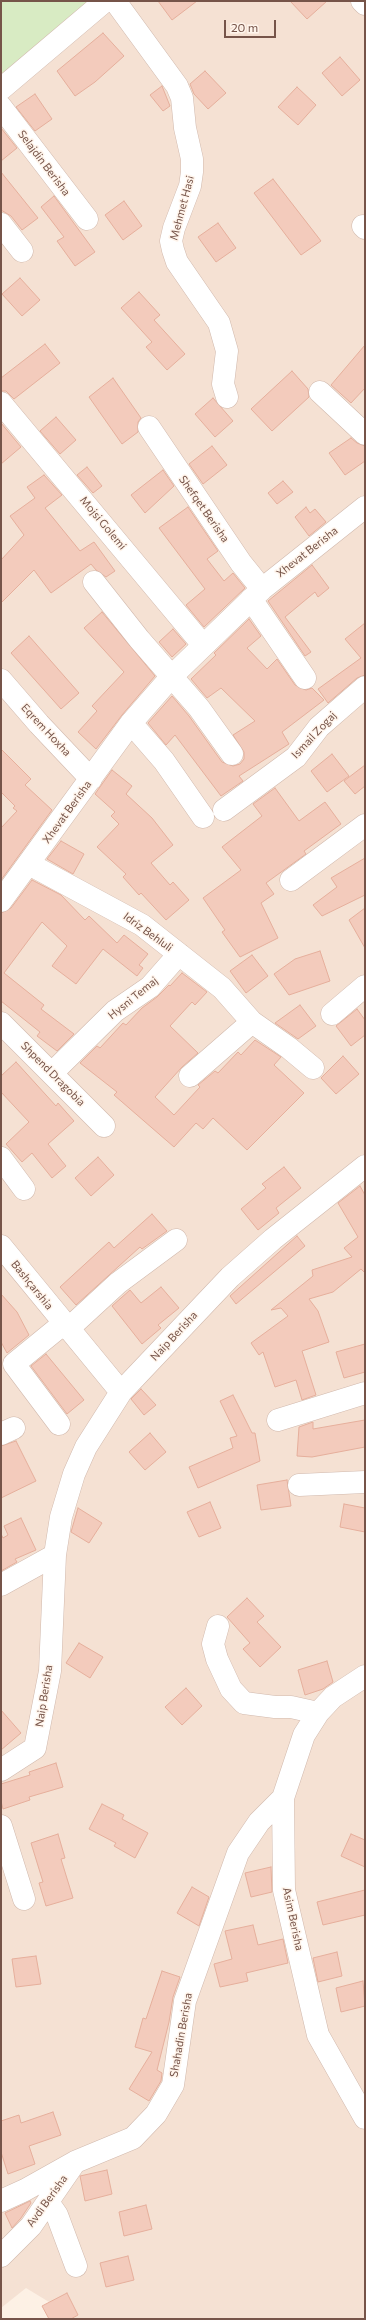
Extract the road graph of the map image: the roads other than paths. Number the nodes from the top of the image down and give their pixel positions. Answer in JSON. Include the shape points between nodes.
{"nodes":[{"id":1,"x":105,"y":1,"type":"edge"},
{"id":2,"x":115,"y":1,"type":"edge"},
{"id":3,"x":362,"y":1,"type":"edge"},
{"id":4,"x":365,"y":4,"type":"edge"},
{"id":5,"x":1,"y":89,"type":"edge"},
{"id":6,"x":1,"y":107,"type":"edge"},
{"id":7,"x":87,"y":219,"type":"dead end"},
{"id":8,"x":1,"y":224,"type":"edge"},
{"id":9,"x":22,"y":251,"type":"dead end"},
{"id":10,"x":320,"y":392,"type":"dead end"},
{"id":11,"x":226,"y":397,"type":"dead end"},
{"id":12,"x":1,"y":403,"type":"edge"},
{"id":13,"x":149,"y":427,"type":"dead end"},
{"id":14,"x":365,"y":434,"type":"edge"},
{"id":15,"x":365,"y":506,"type":"edge"},
{"id":16,"x":94,"y":582,"type":"dead end"},
{"id":17,"x":256,"y":594,"type":"junction"},
{"id":18,"x":202,"y":645,"type":"junction"},
{"id":19,"x":172,"y":676,"type":"junction"},
{"id":20,"x":305,"y":678,"type":"dead end"},
{"id":21,"x":1,"y":680,"type":"edge"},
{"id":22,"x":365,"y":687,"type":"edge"},
{"id":23,"x":131,"y":723,"type":"junction"},
{"id":24,"x":232,"y":754,"type":"dead end"},
{"id":25,"x":91,"y":779,"type":"junction"},
{"id":26,"x":224,"y":810,"type":"dead end"},
{"id":27,"x":203,"y":817,"type":"dead end"},
{"id":28,"x":365,"y":825,"type":"edge"},
{"id":29,"x":29,"y":864,"type":"junction"},
{"id":30,"x":291,"y":880,"type":"dead end"},
{"id":31,"x":4,"y":890,"type":"edge"},
{"id":32,"x":179,"y":954,"type":"junction"},
{"id":33,"x":365,"y":986,"type":"edge"},
{"id":34,"x":332,"y":1014,"type":"dead end"},
{"id":35,"x":252,"y":1022,"type":"junction"},
{"id":36,"x":1,"y":1023,"type":"edge"},
{"id":37,"x":313,"y":1068,"type":"dead end"},
{"id":38,"x":52,"y":1073,"type":"junction"},
{"id":39,"x":190,"y":1076,"type":"dead end"},
{"id":40,"x":104,"y":1126,"type":"dead end"},
{"id":41,"x":1,"y":1158,"type":"edge"},
{"id":42,"x":365,"y":1166,"type":"edge"},
{"id":43,"x":24,"y":1189,"type":"dead end"},
{"id":44,"x":176,"y":1240,"type":"dead end"},
{"id":45,"x":1,"y":1246,"type":"edge"},
{"id":46,"x":65,"y":1327,"type":"junction"},
{"id":47,"x":121,"y":1392,"type":"junction"},
{"id":48,"x":365,"y":1393,"type":"edge"},
{"id":49,"x":278,"y":1420,"type":"dead end"},
{"id":50,"x":59,"y":1424,"type":"dead end"},
{"id":51,"x":365,"y":1482,"type":"edge"},
{"id":52,"x":299,"y":1485,"type":"dead end"},
{"id":53,"x":55,"y":1555,"type":"junction"},
{"id":54,"x":1,"y":1585,"type":"edge"},
{"id":55,"x":218,"y":1626,"type":"dead end"},
{"id":56,"x":365,"y":1676,"type":"edge"},
{"id":57,"x":318,"y":1714,"type":"junction"},
{"id":58,"x":1,"y":1770,"type":"edge"},
{"id":59,"x":283,"y":1798,"type":"junction"},
{"id":60,"x":1,"y":1826,"type":"edge"},
{"id":61,"x":24,"y":1899,"type":"dead end"},
{"id":62,"x":365,"y":2118,"type":"edge"},
{"id":63,"x":74,"y":2162,"type":"junction"},
{"id":64,"x":1,"y":2201,"type":"edge"},
{"id":65,"x":48,"y":2202,"type":"junction"},
{"id":66,"x":1,"y":2256,"type":"edge"},
{"id":67,"x":76,"y":2266,"type":"dead end"}],
"edges":[{"from":1,"to":5,"type":"street"},
{"from":2,"to":11,"type":"street","name":"Mehmet Hasi","via":[[177,86],[182,98],[192,172],[190,186],[171,241],[177,262],[219,324],[226,351],[223,384]]},
{"from":3,"to":4,"type":"street"},
{"from":6,"to":7,"type":"street","name":"Selajdin Berisha"},
{"from":8,"to":9,"type":"street"},
{"from":10,"to":14,"type":"street"},
{"from":12,"to":18,"type":"street","name":"Mojsi Golemi"},
{"from":13,"to":17,"type":"street","name":"Shefqet Berisha","via":[[241,563]]},
{"from":15,"to":17,"type":"street","name":"Xhevat Berisha"},
{"from":16,"to":19,"type":"street"},
{"from":17,"to":18,"type":"street","name":"Xhevat Berisha"},
{"from":17,"to":20,"type":"street"},
{"from":18,"to":19,"type":"street","name":"Xhevat Berisha"},
{"from":19,"to":23,"type":"street","name":"Xhevat Berisha"},
{"from":19,"to":24,"type":"street"},
{"from":21,"to":25,"type":"street","name":"Eqrem Hoxha"},
{"from":22,"to":26,"type":"street","name":"Ismail Zogaj","via":[[319,727],[296,757]]},
{"from":23,"to":25,"type":"street","name":"Xhevat Berisha"},
{"from":23,"to":27,"type":"street","via":[[164,760]]},
{"from":25,"to":29,"type":"street","name":"Xhevat Berisha"},
{"from":28,"to":30,"type":"street"},
{"from":29,"to":31,"type":"street","name":"Xhevat Berisha"},
{"from":29,"to":32,"type":"street","name":"Idriz Behluli","via":[[126,915]]},
{"from":32,"to":35,"type":"street","name":"Idriz Behluli","via":[[222,988]]},
{"from":32,"to":38,"type":"street","name":"Hysni Temaj","via":[[150,987],[114,1012]]},
{"from":33,"to":34,"type":"street"},
{"from":35,"to":37,"type":"street","name":"Idriz Behluli"},
{"from":35,"to":39,"type":"street"},
{"from":36,"to":38,"type":"street","name":"Shpend Dragobia"},
{"from":38,"to":40,"type":"street","name":"Shpend Dragobia"},
{"from":41,"to":43,"type":"street"},
{"from":42,"to":47,"type":"street","name":"Naip Berisha","via":[[273,1239],[230,1277]]},
{"from":44,"to":46,"type":"street"},
{"from":45,"to":46,"type":"street","name":"Bashçarshia"},
{"from":46,"to":47,"type":"street","name":"Bashçarshia"},
{"from":46,"to":50,"type":"street","via":[[14,1364]]},
{"from":47,"to":53,"type":"street","name":"Naip Berisha","via":[[86,1447],[74,1474],[61,1517]]},
{"from":48,"to":49,"type":"street"},
{"from":51,"to":52,"type":"street"},
{"from":53,"to":54,"type":"street"},
{"from":53,"to":58,"type":"street","name":"Naip Berisha","via":[[50,1671],[35,1748]]},
{"from":55,"to":57,"type":"street","via":[[213,1644],[217,1659],[231,1689],[244,1703],[291,1707]]},
{"from":56,"to":57,"type":"street","name":"Asim Berisha","via":[[333,1698]]},
{"from":57,"to":59,"type":"street","name":"Asim Berisha","via":[[304,1735]]},
{"from":59,"to":62,"type":"street","name":"Asim Berisha","via":[[284,1890],[318,2035]]},
{"from":59,"to":63,"type":"street","name":"Shahadin Berisha","via":[[259,1822],[235,1860],[185,2001],[173,2084],[156,2114],[133,2138]]},
{"from":60,"to":61,"type":"street"},
{"from":63,"to":64,"type":"street","name":"Shahadin Berisha"},
{"from":63,"to":65,"type":"street","name":"Avdi Berisha"},
{"from":65,"to":66,"type":"street","name":"Avdi Berisha","via":[[31,2226]]},
{"from":65,"to":67,"type":"street","via":[[57,2214]]}]}
